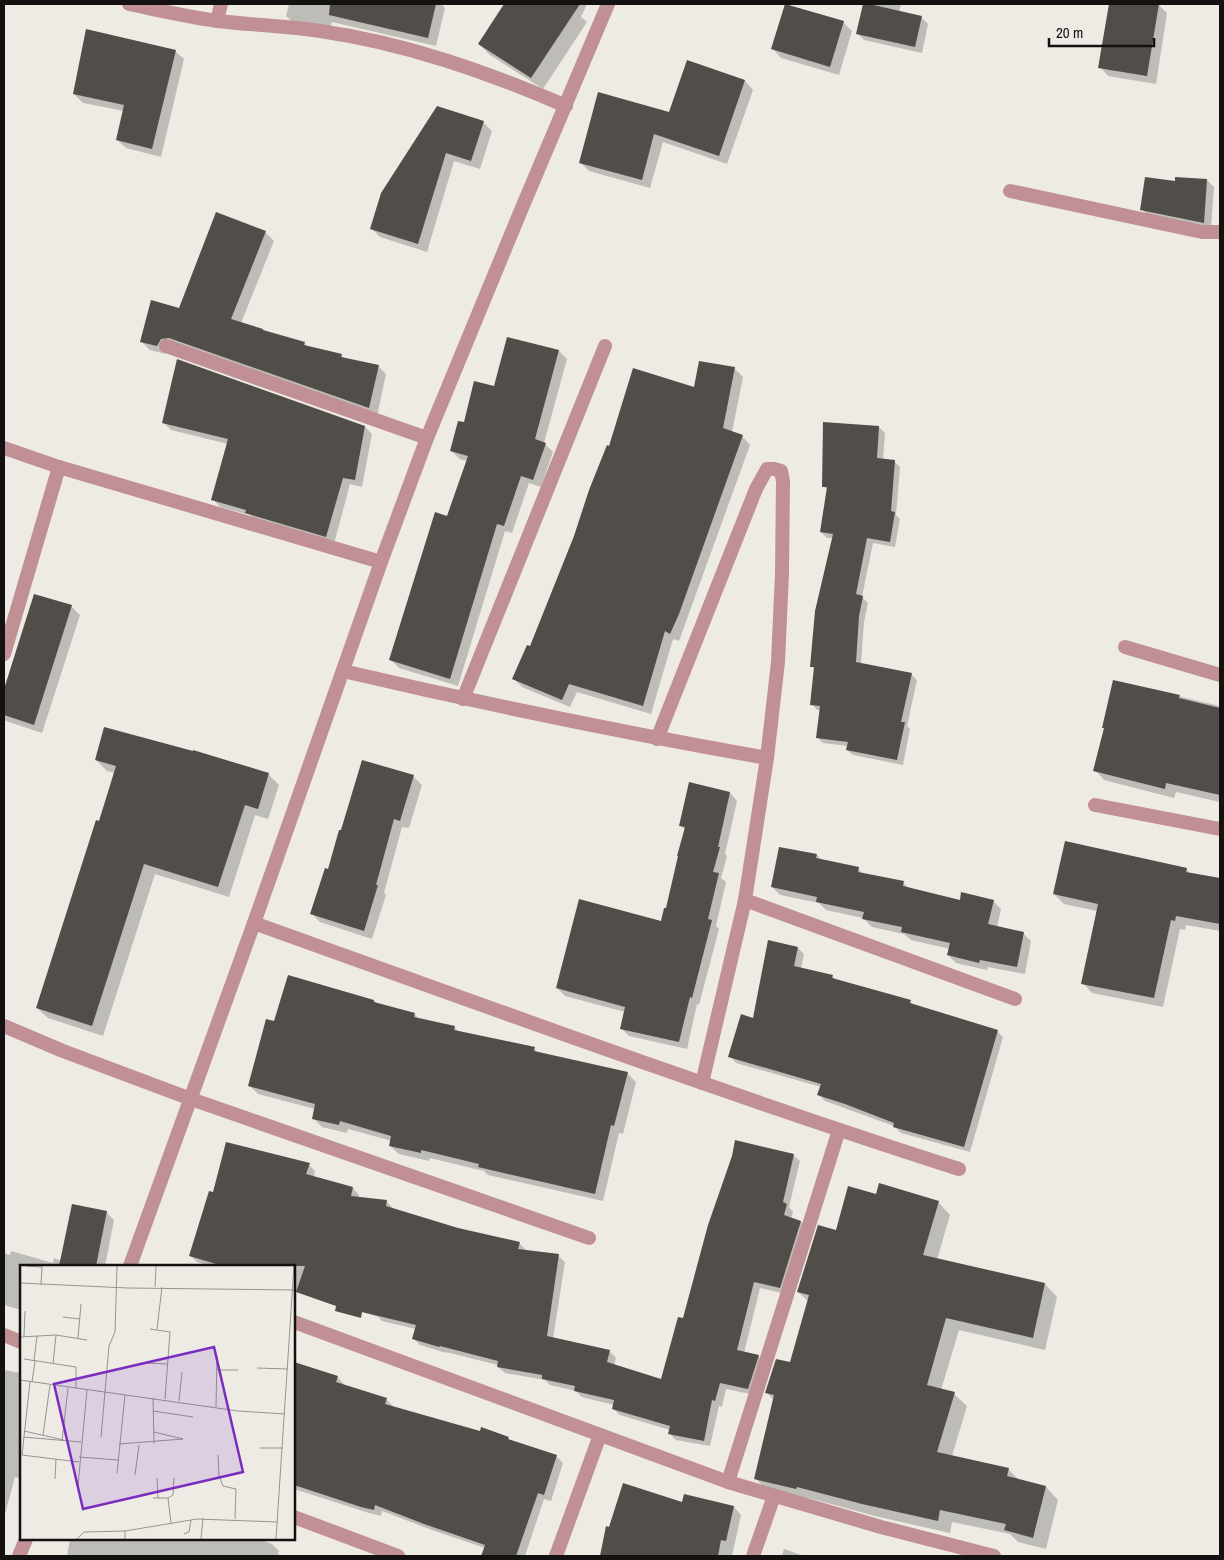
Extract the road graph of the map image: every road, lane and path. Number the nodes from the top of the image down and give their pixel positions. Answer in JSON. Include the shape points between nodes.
{"nodes":[{"id":1,"x":128,"y":4,"type":"edge"},
{"id":2,"x":222,"y":4,"type":"edge"},
{"id":3,"x":608,"y":4,"type":"edge"},
{"id":4,"x":218,"y":21,"type":"junction"},
{"id":5,"x":566,"y":106,"type":"junction"},
{"id":6,"x":1010,"y":191,"type":"dead end"},
{"id":7,"x":1220,"y":232,"type":"edge"},
{"id":8,"x":166,"y":346,"type":"dead end"},
{"id":9,"x":605,"y":346,"type":"dead end"},
{"id":10,"x":427,"y":438,"type":"junction"},
{"id":11,"x":4,"y":448,"type":"edge"},
{"id":12,"x":59,"y":467,"type":"junction"},
{"id":13,"x":381,"y":562,"type":"junction"},
{"id":14,"x":1125,"y":647,"type":"dead end"},
{"id":15,"x":4,"y":654,"type":"edge"},
{"id":16,"x":343,"y":671,"type":"junction"},
{"id":17,"x":1220,"y":675,"type":"edge"},
{"id":18,"x":463,"y":699,"type":"junction"},
{"id":19,"x":657,"y":739,"type":"junction"},
{"id":20,"x":767,"y":758,"type":"junction"},
{"id":21,"x":1095,"y":805,"type":"dead end"},
{"id":22,"x":1220,"y":829,"type":"edge"},
{"id":23,"x":745,"y":900,"type":"junction"},
{"id":24,"x":254,"y":923,"type":"junction"},
{"id":25,"x":1015,"y":999,"type":"dead end"},
{"id":26,"x":4,"y":1026,"type":"edge"},
{"id":27,"x":702,"y":1083,"type":"junction"},
{"id":28,"x":191,"y":1098,"type":"junction"},
{"id":29,"x":840,"y":1130,"type":"junction"},
{"id":30,"x":959,"y":1168,"type":"dead end"},
{"id":31,"x":589,"y":1238,"type":"dead end"},
{"id":32,"x":134,"y":1265,"type":"edge"},
{"id":33,"x":295,"y":1322,"type":"edge"},
{"id":34,"x":4,"y":1335,"type":"edge"},
{"id":35,"x":20,"y":1342,"type":"edge"},
{"id":36,"x":600,"y":1435,"type":"junction"},
{"id":37,"x":728,"y":1482,"type":"junction"},
{"id":38,"x":774,"y":1496,"type":"junction"},
{"id":39,"x":295,"y":1517,"type":"edge"},
{"id":40,"x":26,"y":1540,"type":"edge"},
{"id":41,"x":19,"y":1556,"type":"edge"},
{"id":42,"x":398,"y":1556,"type":"edge"},
{"id":43,"x":556,"y":1556,"type":"edge"},
{"id":44,"x":753,"y":1556,"type":"edge"},
{"id":45,"x":994,"y":1556,"type":"edge"}],
"edges":[{"from":1,"to":4,"type":"street"},
{"from":2,"to":4,"type":"street"},
{"from":3,"to":5,"type":"street"},
{"from":4,"to":5,"type":"street","via":[[320,31],[378,42],[451,62]]},
{"from":5,"to":10,"type":"street"},
{"from":6,"to":7,"type":"street","via":[[1202,232]]},
{"from":8,"to":10,"type":"street"},
{"from":9,"to":18,"type":"street"},
{"from":10,"to":13,"type":"street"},
{"from":11,"to":12,"type":"street"},
{"from":12,"to":13,"type":"street"},
{"from":12,"to":15,"type":"street"},
{"from":13,"to":16,"type":"street"},
{"from":14,"to":17,"type":"street"},
{"from":16,"to":18,"type":"street"},
{"from":16,"to":24,"type":"street"},
{"from":18,"to":19,"type":"street"},
{"from":19,"to":20,"type":"street"},
{"from":19,"to":20,"type":"street","via":[[756,489],[768,469],[774,469],[781,471],[783,481],[782,573],[778,662]]},
{"from":20,"to":23,"type":"street"},
{"from":21,"to":22,"type":"street"},
{"from":23,"to":25,"type":"street"},
{"from":23,"to":27,"type":"street"},
{"from":24,"to":27,"type":"street"},
{"from":24,"to":28,"type":"street"},
{"from":26,"to":28,"type":"street"},
{"from":27,"to":29,"type":"street"},
{"from":28,"to":31,"type":"street"},
{"from":28,"to":32,"type":"street"},
{"from":29,"to":30,"type":"street"},
{"from":29,"to":37,"type":"street"},
{"from":33,"to":36,"type":"street"},
{"from":34,"to":35,"type":"street"},
{"from":36,"to":37,"type":"street"},
{"from":36,"to":43,"type":"street"},
{"from":37,"to":38,"type":"street"},
{"from":38,"to":44,"type":"street"},
{"from":38,"to":45,"type":"street"},
{"from":39,"to":42,"type":"street"},
{"from":40,"to":41,"type":"street"}]}
